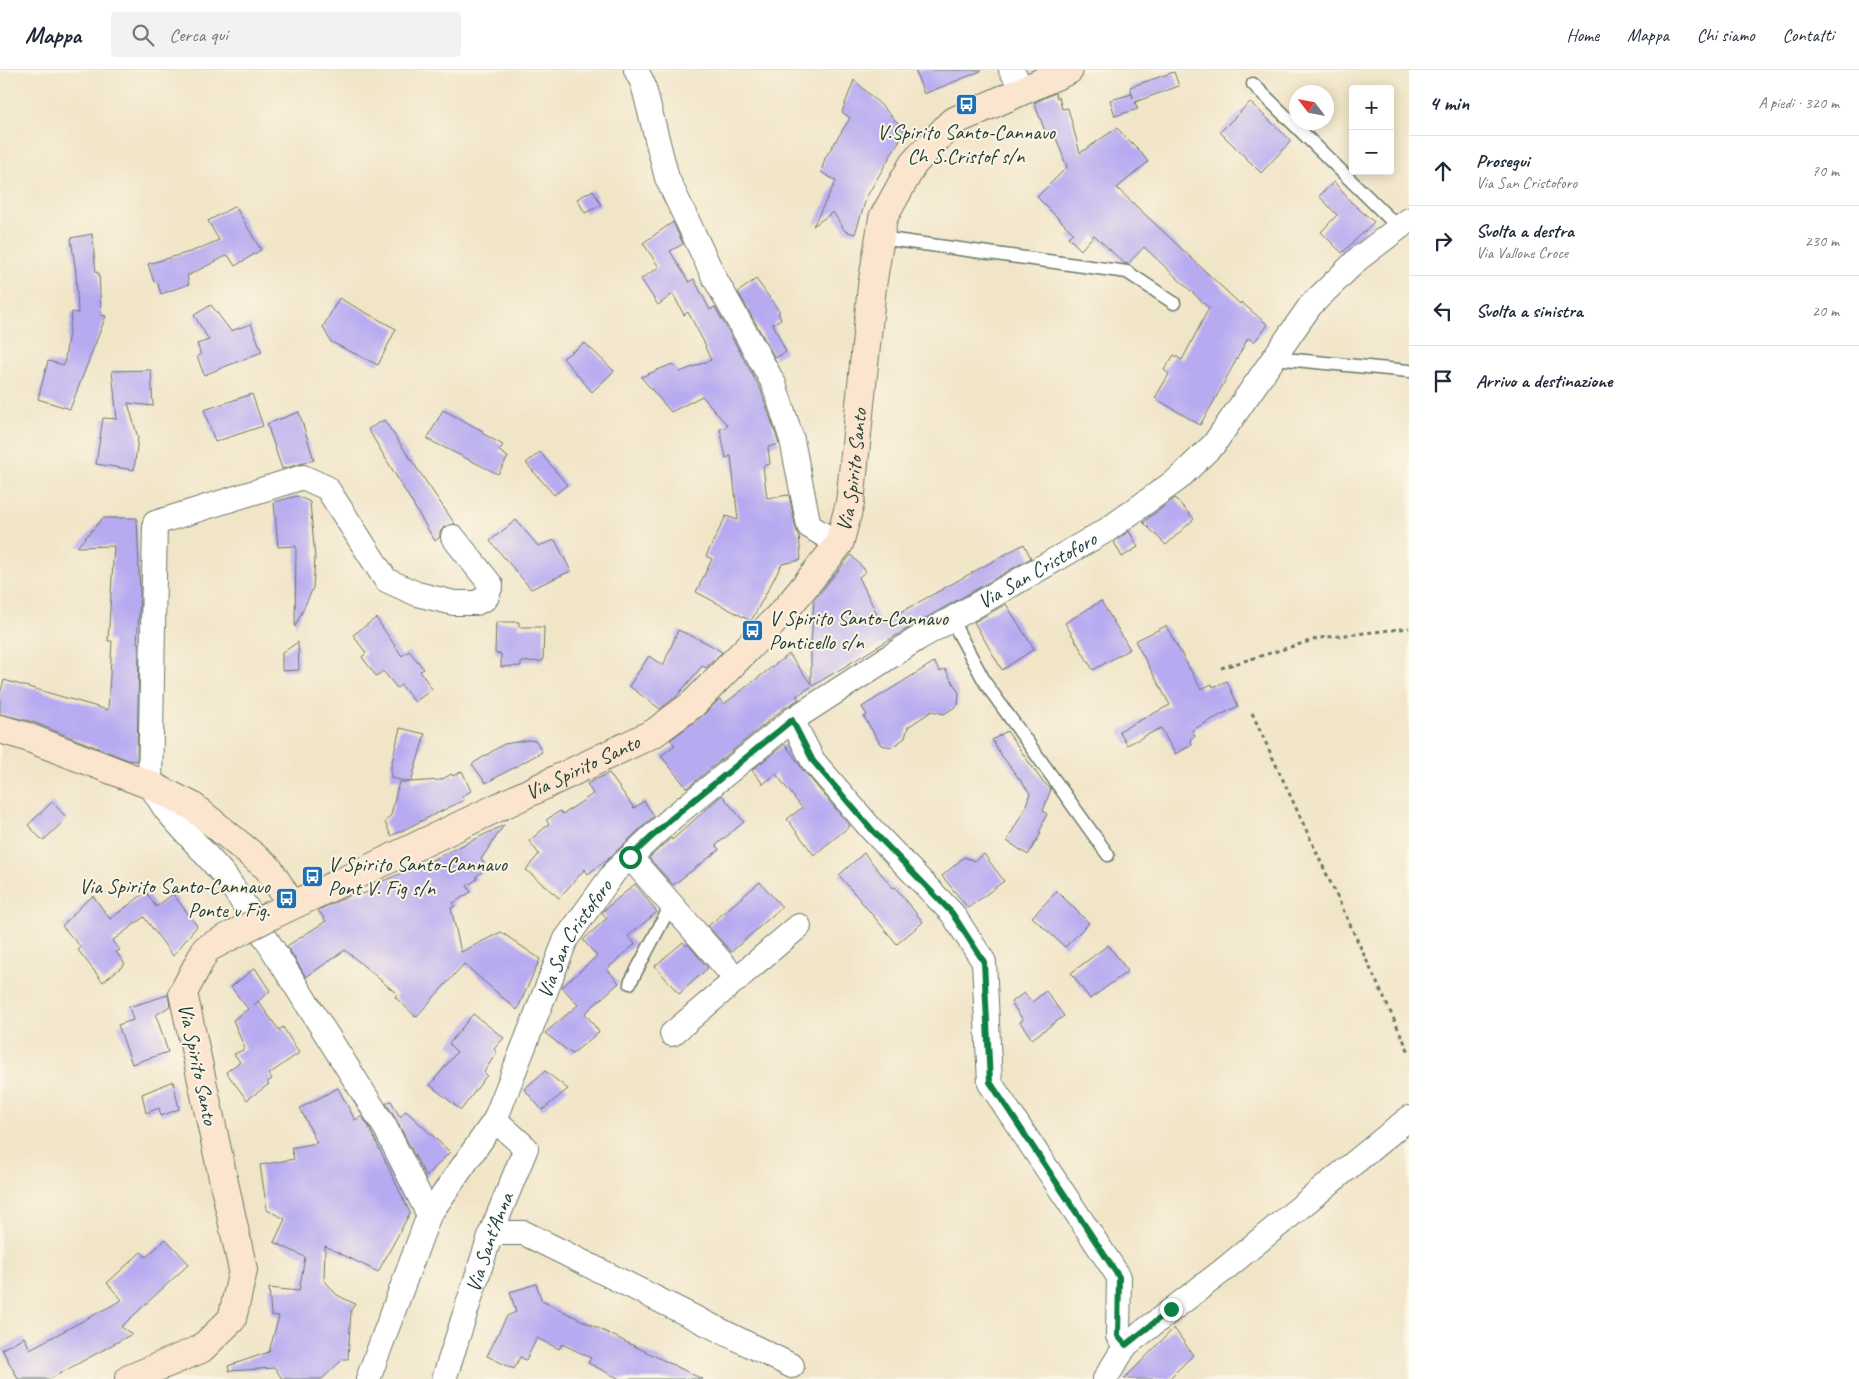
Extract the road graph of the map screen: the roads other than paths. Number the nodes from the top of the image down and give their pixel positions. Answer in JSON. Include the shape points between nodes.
{"nodes":[{"id":1,"x":636,"y":70,"type":"edge"},
{"id":2,"x":1069,"y":70,"type":"edge"},
{"id":3,"x":1017,"y":80,"type":"edge"},
{"id":4,"x":1253,"y":84,"type":"dead end"},
{"id":5,"x":1404,"y":224,"type":"edge"},
{"id":6,"x":880,"y":238,"type":"junction"},
{"id":7,"x":1174,"y":302,"type":"dead end"},
{"id":8,"x":1274,"y":358,"type":"junction"},
{"id":9,"x":1409,"y":372,"type":"edge"},
{"id":10,"x":453,"y":537,"type":"dead end"},
{"id":11,"x":839,"y":544,"type":"junction"},
{"id":12,"x":951,"y":619,"type":"junction"},
{"id":13,"x":792,"y":720,"type":"junction"},
{"id":14,"x":0,"y":729,"type":"edge"},
{"id":15,"x":150,"y":785,"type":"junction"},
{"id":16,"x":1108,"y":856,"type":"dead end"},
{"id":17,"x":630,"y":857,"type":"junction"},
{"id":18,"x":671,"y":905,"type":"junction"},
{"id":19,"x":281,"y":910,"type":"junction"},
{"id":20,"x":799,"y":926,"type":"dead end"},
{"id":21,"x":737,"y":980,"type":"junction"},
{"id":22,"x":630,"y":983,"type":"dead end"},
{"id":23,"x":672,"y":1034,"type":"dead end"},
{"id":24,"x":1409,"y":1118,"type":"edge"},
{"id":25,"x":495,"y":1120,"type":"junction"},
{"id":26,"x":429,"y":1215,"type":"junction"},
{"id":27,"x":491,"y":1233,"type":"junction"},
{"id":28,"x":1126,"y":1345,"type":"junction"},
{"id":29,"x":792,"y":1366,"type":"dead end"},
{"id":30,"x":129,"y":1379,"type":"edge"},
{"id":31,"x":368,"y":1379,"type":"edge"},
{"id":32,"x":444,"y":1379,"type":"edge"},
{"id":33,"x":1106,"y":1379,"type":"edge"}],
"edges":[{"from":1,"to":11,"type":"street","via":[[643,84],[667,178],[714,277],[774,384],[792,440],[809,526]]},
{"from":2,"to":3,"type":"street","name":"Via Spirito Santo"},
{"from":3,"to":6,"type":"street","name":"Via Spirito Santo","via":[[952,122],[913,164],[883,218]]},
{"from":4,"to":5,"type":"lane"},
{"from":5,"to":8,"type":"street","name":"Via San Cristoforo","via":[[1358,259],[1310,306]]},
{"from":6,"to":7,"type":"lane","via":[[1127,272]]},
{"from":6,"to":11,"type":"street","name":"Via Spirito Santo","via":[[872,286],[850,503]]},
{"from":8,"to":9,"type":"lane"},
{"from":8,"to":12,"type":"street","name":"Via San Cristoforo","via":[[1214,444],[1178,479],[1107,530]]},
{"from":10,"to":15,"type":"street","via":[[491,585],[486,598],[476,603],[454,603],[417,594],[386,580],[326,488],[303,477],[155,523]]},
{"from":11,"to":19,"type":"street","name":"Via Spirito Santo","via":[[786,610],[693,704],[654,733]]},
{"from":12,"to":13,"type":"street","name":"Via San Cristoforo"},
{"from":12,"to":16,"type":"lane","via":[[986,684]]},
{"from":13,"to":17,"type":"street","name":"Via San Cristoforo","via":[[672,818]]},
{"from":13,"to":28,"type":"street","via":[[813,761],[873,831],[952,913],[984,962],[990,1082],[1119,1277],[1118,1336]]},
{"from":14,"to":15,"type":"street"},
{"from":15,"to":19,"type":"street","via":[[192,806],[268,868]]},
{"from":15,"to":26,"type":"street","via":[[166,810],[225,876],[246,907],[385,1126]]},
{"from":17,"to":18,"type":"street"},
{"from":17,"to":25,"type":"street","name":"Via San Cristoforo","via":[[615,871],[566,939]]},
{"from":18,"to":21,"type":"street"},
{"from":18,"to":22,"type":"lane"},
{"from":19,"to":30,"type":"street","name":"Via Spirito Santo","bridge":true,"via":[[206,949],[183,992],[243,1270],[232,1319],[201,1349]]},
{"from":20,"to":21,"type":"street"},
{"from":21,"to":23,"type":"street"},
{"from":24,"to":28,"type":"street"},
{"from":25,"to":26,"type":"street","name":"Via San Cristoforo"},
{"from":25,"to":27,"type":"street","name":"Via Sant'Anna","via":[[526,1148]]},
{"from":26,"to":31,"type":"street","name":"Via San Cristoforo"},
{"from":27,"to":29,"type":"street","via":[[524,1233]]},
{"from":27,"to":32,"type":"street","name":"Via Sant'Anna"},
{"from":28,"to":33,"type":"street"}]}
